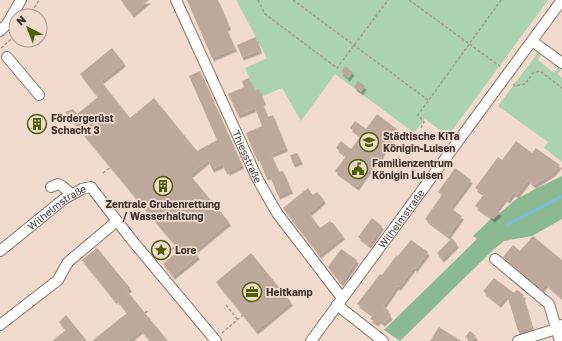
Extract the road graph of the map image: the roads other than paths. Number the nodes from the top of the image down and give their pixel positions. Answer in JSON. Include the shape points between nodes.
{"nodes":[{"id":1,"x":21,"y":0,"type":"edge"},
{"id":2,"x":176,"y":0,"type":"edge"},
{"id":3,"x":562,"y":0,"type":"edge"},
{"id":4,"x":0,"y":31,"type":"edge"},
{"id":5,"x":532,"y":40,"type":"junction"},
{"id":6,"x":4,"y":53,"type":"edge"},
{"id":7,"x":562,"y":63,"type":"edge"},
{"id":8,"x":39,"y":95,"type":"dead end"},
{"id":9,"x":51,"y":187,"type":"dead end"},
{"id":10,"x":71,"y":194,"type":"junction"},
{"id":11,"x":117,"y":221,"type":"junction"},
{"id":12,"x":0,"y":251,"type":"edge"},
{"id":13,"x":495,"y":259,"type":"dead end"},
{"id":14,"x":340,"y":302,"type":"junction"},
{"id":15,"x":0,"y":325,"type":"edge"},
{"id":16,"x":559,"y":327,"type":"edge"},
{"id":17,"x":215,"y":340,"type":"edge"},
{"id":18,"x":311,"y":341,"type":"edge"},
{"id":19,"x":383,"y":341,"type":"edge"},
{"id":20,"x":518,"y":341,"type":"edge"},
{"id":21,"x":560,"y":341,"type":"edge"}],
"edges":[{"from":1,"to":4,"type":"street"},
{"from":2,"to":14,"type":"street","name":"Thiesstraße","via":[[258,180],[276,213]]},
{"from":3,"to":5,"type":"street","name":"Wilhelmstraße"},
{"from":5,"to":7,"type":"street"},
{"from":5,"to":14,"type":"street","name":"Wilhelmstraße"},
{"from":6,"to":8,"type":"street"},
{"from":9,"to":10,"type":"street","via":[[58,184]]},
{"from":10,"to":11,"type":"street","name":"Wilhelmstraße","via":[[91,187]]},
{"from":10,"to":12,"type":"street","name":"Wilhelmstraße"},
{"from":11,"to":15,"type":"street","via":[[68,262],[58,280]]},
{"from":11,"to":17,"type":"street","name":"Wilhelmstraße"},
{"from":13,"to":16,"type":"street","via":[[549,304]]},
{"from":14,"to":18,"type":"street","name":"Wilhelmstraße"},
{"from":14,"to":19,"type":"street","name":"Thiesstraße"},
{"from":16,"to":20,"type":"street"},
{"from":16,"to":21,"type":"street"}]}
